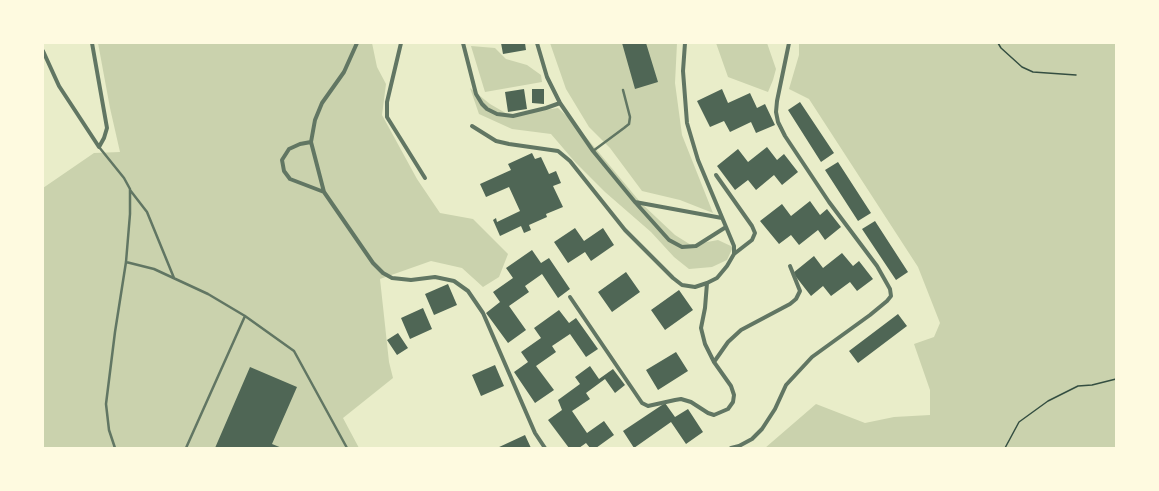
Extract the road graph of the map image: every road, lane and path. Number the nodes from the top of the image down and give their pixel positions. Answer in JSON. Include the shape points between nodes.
{"nodes":[{"id":1,"x":92,"y":43,"type":"edge"},
{"id":2,"x":357,"y":43,"type":"edge"},
{"id":3,"x":401,"y":43,"type":"edge"},
{"id":4,"x":463,"y":43,"type":"edge"},
{"id":5,"x":537,"y":43,"type":"edge"},
{"id":6,"x":685,"y":43,"type":"edge"},
{"id":7,"x":789,"y":43,"type":"edge"},
{"id":8,"x":998,"y":43,"type":"edge"},
{"id":9,"x":43,"y":51,"type":"edge"},
{"id":10,"x":1076,"y":75,"type":"dead end"},
{"id":11,"x":623,"y":90,"type":"dead end"},
{"id":12,"x":560,"y":103,"type":"junction"},
{"id":13,"x":472,"y":126,"type":"dead end"},
{"id":14,"x":311,"y":142,"type":"junction"},
{"id":15,"x":99,"y":147,"type":"junction"},
{"id":16,"x":593,"y":152,"type":"junction"},
{"id":17,"x":716,"y":175,"type":"dead end"},
{"id":18,"x":425,"y":178,"type":"dead end"},
{"id":19,"x":130,"y":189,"type":"junction"},
{"id":20,"x":324,"y":192,"type":"junction"},
{"id":21,"x":635,"y":202,"type":"junction"},
{"id":22,"x":722,"y":218,"type":"junction"},
{"id":23,"x":726,"y":227,"type":"junction"},
{"id":24,"x":734,"y":254,"type":"junction"},
{"id":25,"x":126,"y":262,"type":"junction"},
{"id":26,"x":790,"y":266,"type":"dead end"},
{"id":27,"x":174,"y":278,"type":"junction"},
{"id":28,"x":707,"y":283,"type":"junction"},
{"id":29,"x":570,"y":297,"type":"dead end"},
{"id":30,"x":245,"y":316,"type":"junction"},
{"id":31,"x":714,"y":362,"type":"junction"},
{"id":32,"x":1116,"y":379,"type":"edge"},
{"id":33,"x":115,"y":448,"type":"edge"},
{"id":34,"x":186,"y":448,"type":"edge"},
{"id":35,"x":347,"y":448,"type":"edge"},
{"id":36,"x":545,"y":448,"type":"edge"},
{"id":37,"x":730,"y":448,"type":"edge"},
{"id":38,"x":1005,"y":448,"type":"edge"}],
"edges":[{"from":1,"to":15,"type":"street","via":[[106,128]]},
{"from":2,"to":14,"type":"street","via":[[344,72],[322,103],[315,120]]},
{"from":3,"to":18,"type":"street","via":[[387,102],[387,117]]},
{"from":4,"to":12,"type":"street","via":[[476,94],[487,109],[497,114],[513,116]]},
{"from":5,"to":12,"type":"street","via":[[547,77]]},
{"from":6,"to":22,"type":"street","via":[[683,71],[687,123],[698,160]]},
{"from":7,"to":37,"type":"street","via":[[777,101],[778,122],[784,136],[829,202],[877,266],[890,289],[891,296],[887,302],[812,357],[786,385],[762,429],[752,439]]},
{"from":8,"to":10,"type":"path","via":[[1022,67],[1033,72]]},
{"from":9,"to":15,"type":"street","via":[[59,86]]},
{"from":11,"to":16,"type":"lane","via":[[630,117],[629,124]]},
{"from":12,"to":16,"type":"street"},
{"from":13,"to":28,"type":"street","via":[[496,141],[558,151],[570,161],[625,230],[673,278],[682,285],[695,287]]},
{"from":14,"to":20,"type":"street"},
{"from":14,"to":20,"type":"street","via":[[289,149],[282,160],[284,170],[290,179]]},
{"from":15,"to":19,"type":"lane"},
{"from":16,"to":21,"type":"street"},
{"from":17,"to":24,"type":"street","via":[[755,233],[752,240]]},
{"from":19,"to":25,"type":"lane"},
{"from":19,"to":27,"type":"lane","via":[[147,212]]},
{"from":20,"to":36,"type":"street","via":[[373,263],[383,273],[392,278],[410,280],[435,277],[454,281],[468,291],[482,313],[535,433]]},
{"from":21,"to":22,"type":"street"},
{"from":21,"to":23,"type":"street","via":[[669,240],[682,247],[696,246]]},
{"from":22,"to":23,"type":"street"},
{"from":23,"to":24,"type":"street","via":[[734,246]]},
{"from":24,"to":28,"type":"street","via":[[717,278]]},
{"from":25,"to":27,"type":"lane","via":[[154,269]]},
{"from":25,"to":33,"type":"lane","via":[[106,404],[109,430]]},
{"from":26,"to":31,"type":"street","via":[[800,291],[796,298],[790,304],[741,330],[728,342]]},
{"from":27,"to":30,"type":"lane"},
{"from":28,"to":31,"type":"street","via":[[701,328],[704,344]]},
{"from":29,"to":31,"type":"street","via":[[642,403],[648,406],[681,400],[691,402],[714,415],[728,409],[734,395],[731,386]]},
{"from":30,"to":34,"type":"lane"},
{"from":30,"to":35,"type":"lane","via":[[294,351]]},
{"from":32,"to":38,"type":"path","via":[[1078,386],[1048,400],[1019,422]]}]}
